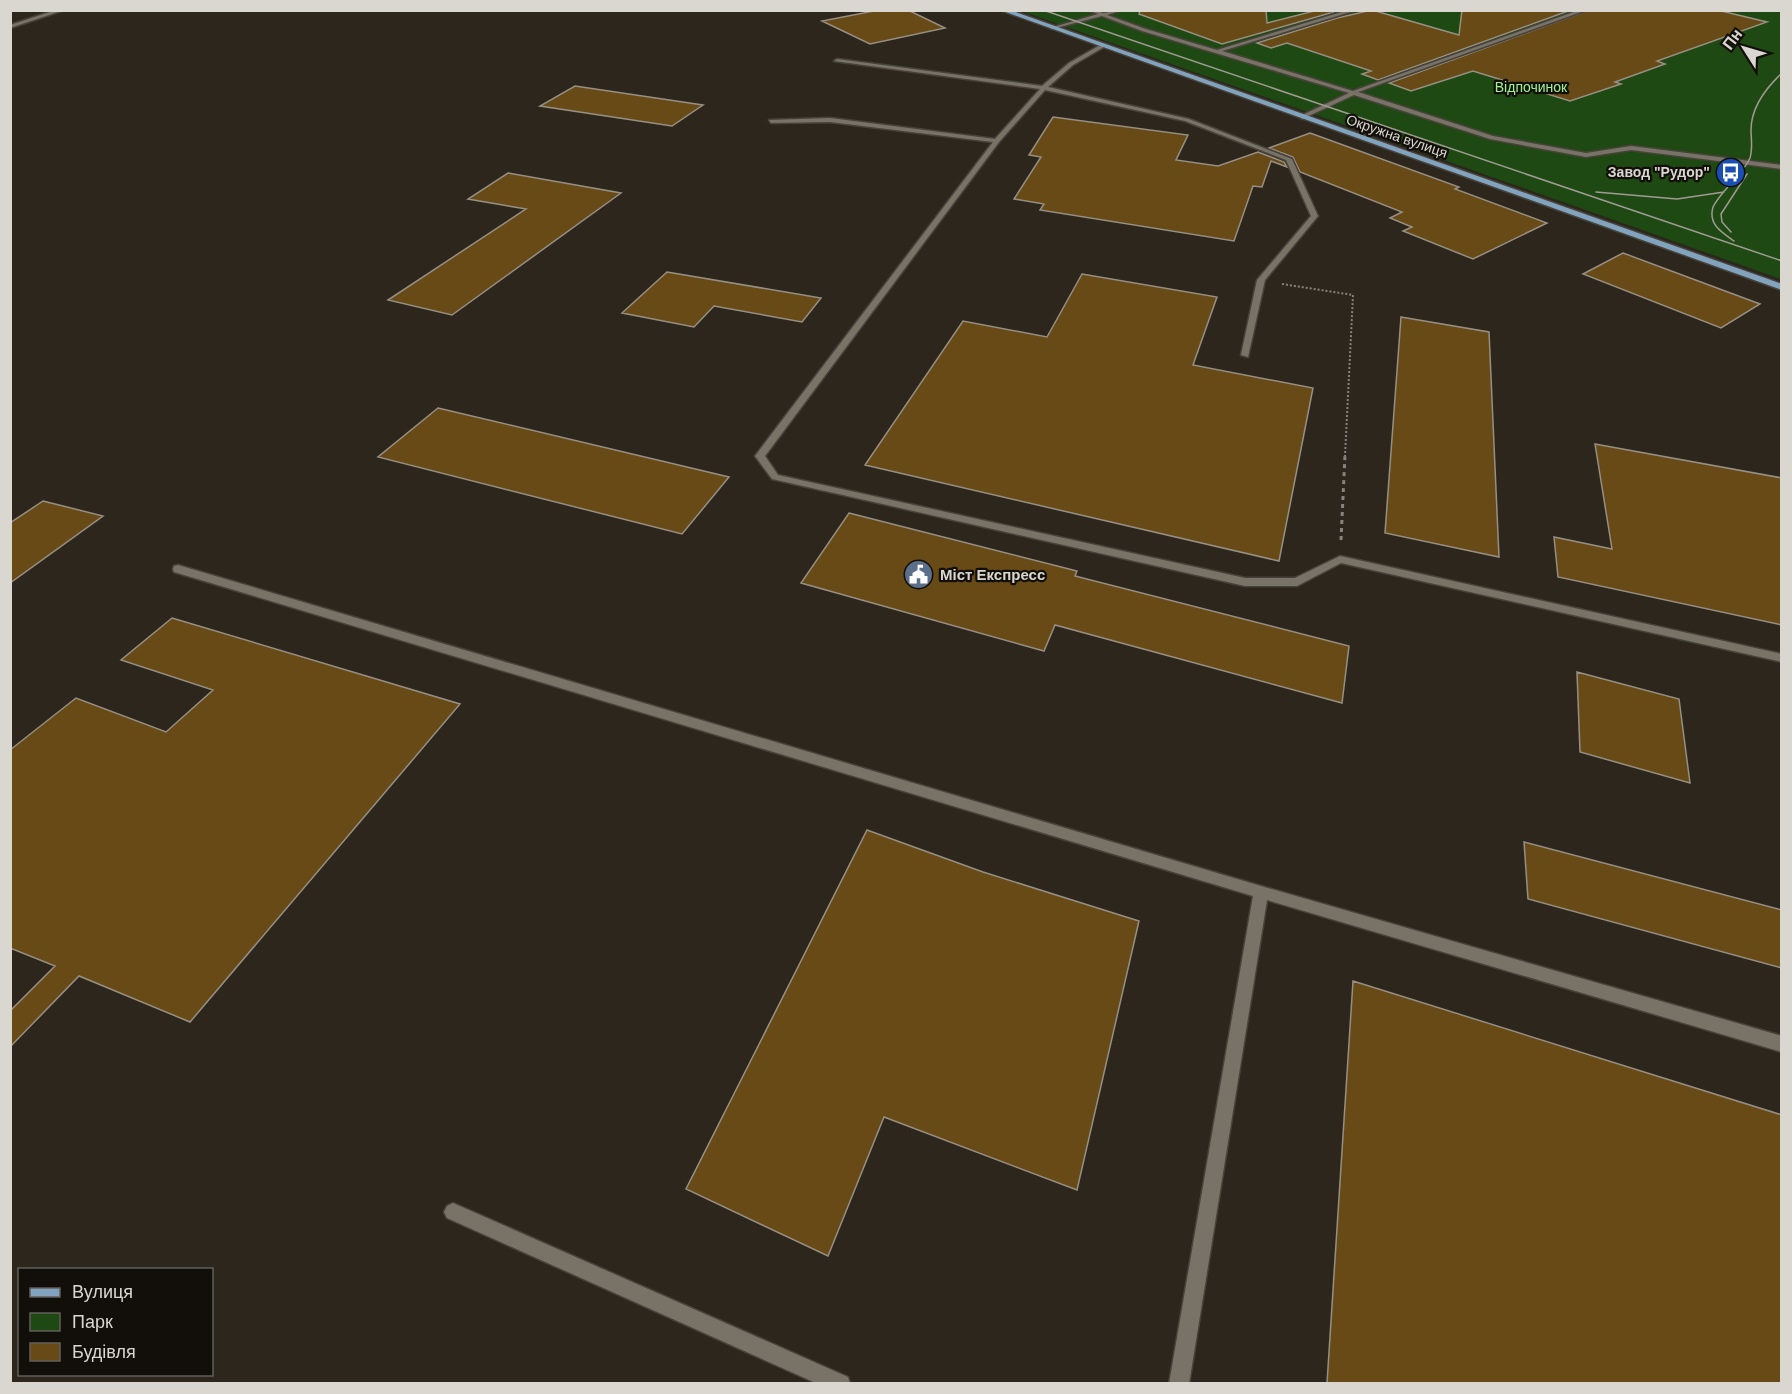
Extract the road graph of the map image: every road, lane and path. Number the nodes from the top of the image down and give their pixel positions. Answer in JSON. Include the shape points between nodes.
{"nodes":[{"id":1,"x":62,"y":10,"type":"edge"},
{"id":2,"x":1003,"y":10,"type":"edge"},
{"id":3,"x":1090,"y":10,"type":"edge"},
{"id":4,"x":1120,"y":10,"type":"edge"},
{"id":5,"x":1354,"y":10,"type":"edge"},
{"id":6,"x":1585,"y":10,"type":"edge"},
{"id":7,"x":1103,"y":15,"type":"junction"},
{"id":8,"x":10,"y":27,"type":"edge"},
{"id":9,"x":1052,"y":28,"type":"junction"},
{"id":10,"x":1102,"y":46,"type":"junction"},
{"id":11,"x":1217,"y":51,"type":"junction"},
{"id":12,"x":837,"y":61,"type":"dead end"},
{"id":13,"x":1044,"y":88,"type":"junction"},
{"id":14,"x":1352,"y":93,"type":"junction"},
{"id":15,"x":1302,"y":117,"type":"junction"},
{"id":16,"x":771,"y":121,"type":"dead end"},
{"id":17,"x":998,"y":141,"type":"junction"},
{"id":18,"x":1782,"y":167,"type":"edge"},
{"id":19,"x":1261,"y":280,"type":"junction"},
{"id":20,"x":1782,"y":287,"type":"edge"},
{"id":21,"x":1245,"y":355,"type":"dead end"},
{"id":22,"x":1340,"y":559,"type":"junction"},
{"id":23,"x":178,"y":569,"type":"dead end"},
{"id":24,"x":1782,"y":658,"type":"edge"},
{"id":25,"x":1261,"y":892,"type":"junction"},
{"id":26,"x":1782,"y":1044,"type":"edge"},
{"id":27,"x":453,"y":1212,"type":"dead end"},
{"id":28,"x":841,"y":1383,"type":"edge"},
{"id":29,"x":1179,"y":1383,"type":"edge"}],
"edges":[{"from":1,"to":8,"type":"street"},
{"from":2,"to":9,"type":"main road","name":"Окружна вулиця"},
{"from":3,"to":7,"type":"street"},
{"from":4,"to":7,"type":"street"},
{"from":5,"to":11,"type":"street"},
{"from":6,"to":14,"type":"street"},
{"from":7,"to":9,"type":"street"},
{"from":7,"to":11,"type":"street"},
{"from":9,"to":10,"type":"main road","name":"Окружна вулиця"},
{"from":10,"to":13,"type":"street","via":[[1071,62]]},
{"from":10,"to":15,"type":"main road","name":"Окружна вулиця"},
{"from":11,"to":14,"type":"street"},
{"from":12,"to":13,"type":"street"},
{"from":13,"to":17,"type":"street"},
{"from":13,"to":19,"type":"street","via":[[1187,120],[1288,159],[1315,216]]},
{"from":14,"to":15,"type":"street"},
{"from":14,"to":18,"type":"street","via":[[1492,138],[1556,151],[1586,155],[1631,148]]},
{"from":15,"to":20,"type":"main road","name":"Окружна вулиця"},
{"from":16,"to":17,"type":"street","via":[[830,120]]},
{"from":17,"to":22,"type":"street","via":[[760,456],[775,477],[1245,582],[1297,582]]},
{"from":19,"to":21,"type":"street"},
{"from":19,"to":22,"type":"path","via":[[1353,295]]},
{"from":22,"to":24,"type":"street"},
{"from":23,"to":25,"type":"street"},
{"from":25,"to":26,"type":"street"},
{"from":25,"to":29,"type":"street"},
{"from":27,"to":28,"type":"street"}]}
